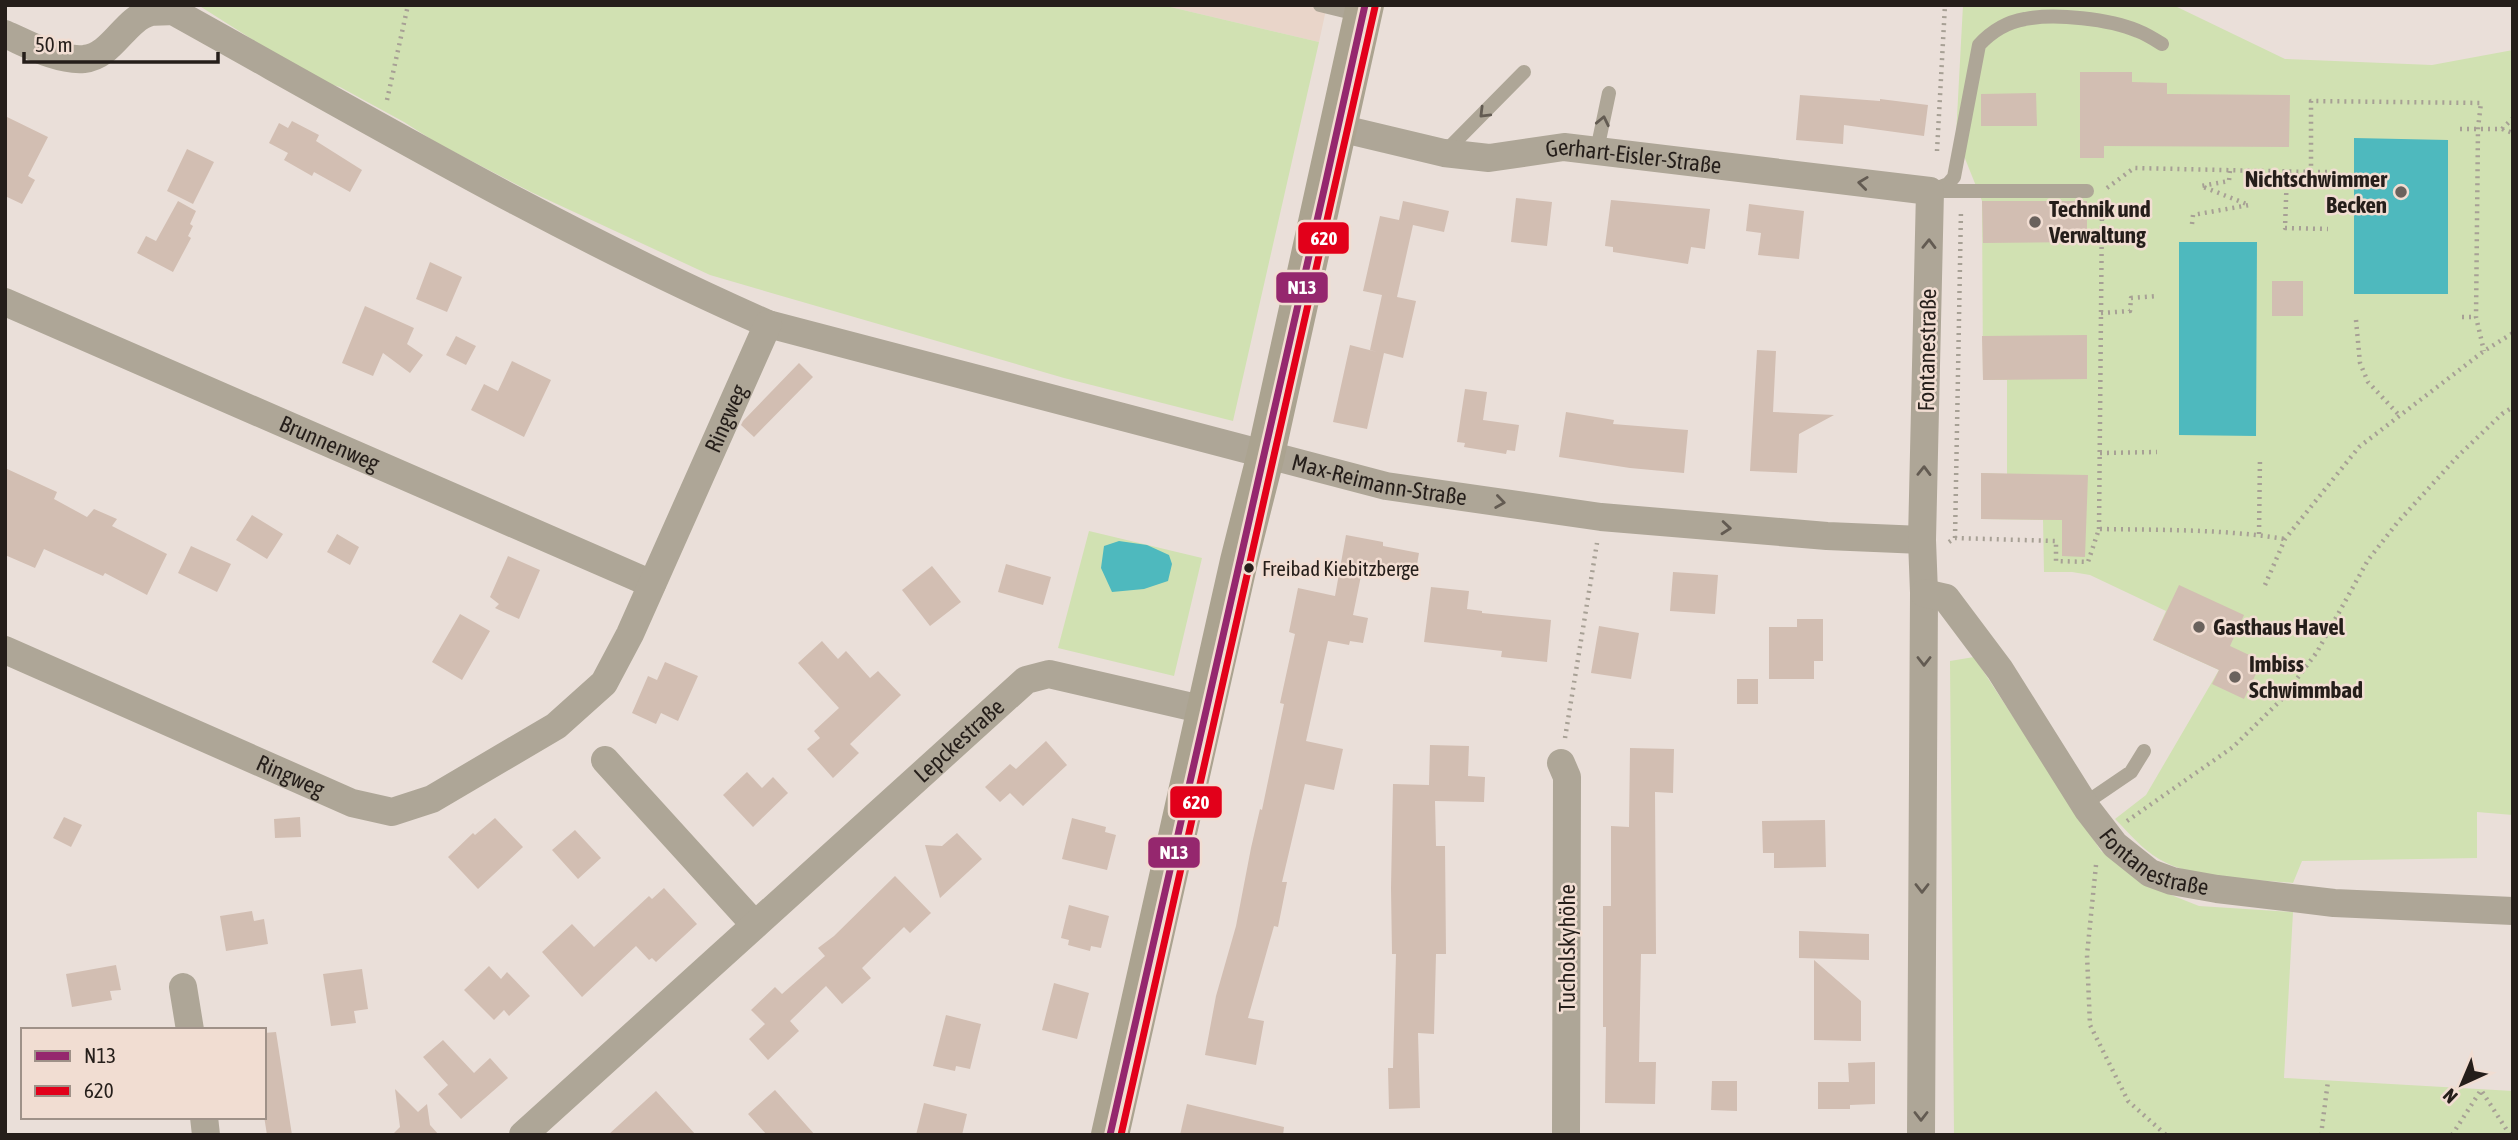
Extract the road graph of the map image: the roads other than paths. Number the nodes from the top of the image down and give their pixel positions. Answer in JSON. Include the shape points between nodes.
{"nodes":[{"id":1,"x":1320,"y":5,"type":"edge"},
{"id":2,"x":1364,"y":10,"type":"edge"},
{"id":3,"x":5,"y":34,"type":"edge"},
{"id":4,"x":2162,"y":44,"type":"dead end"},
{"id":5,"x":1524,"y":72,"type":"dead end"},
{"id":6,"x":1609,"y":93,"type":"dead end"},
{"id":7,"x":1339,"y":128,"type":"junction"},
{"id":8,"x":1597,"y":150,"type":"junction"},
{"id":9,"x":1444,"y":153,"type":"junction"},
{"id":10,"x":1930,"y":191,"type":"junction"},
{"id":11,"x":2087,"y":191,"type":"dead end"},
{"id":12,"x":5,"y":302,"type":"edge"},
{"id":13,"x":768,"y":324,"type":"junction"},
{"id":14,"x":1266,"y":454,"type":"junction"},
{"id":15,"x":1922,"y":540,"type":"junction"},
{"id":16,"x":652,"y":584,"type":"junction"},
{"id":17,"x":1924,"y":593,"type":"junction"},
{"id":18,"x":5,"y":650,"type":"edge"},
{"id":19,"x":1205,"y":710,"type":"junction"},
{"id":20,"x":2144,"y":751,"type":"dead end"},
{"id":21,"x":605,"y":760,"type":"dead end"},
{"id":22,"x":1561,"y":763,"type":"road end"},
{"id":23,"x":2102,"y":818,"type":"junction"},
{"id":24,"x":2513,"y":911,"type":"edge"},
{"id":25,"x":755,"y":925,"type":"junction"},
{"id":26,"x":183,"y":987,"type":"dead end"},
{"id":27,"x":190,"y":1028,"type":"edge"},
{"id":28,"x":523,"y":1135,"type":"edge"},
{"id":29,"x":1110,"y":1135,"type":"edge"},
{"id":30,"x":1566,"y":1135,"type":"edge"},
{"id":31,"x":1921,"y":1135,"type":"edge"}],
"edges":[{"from":1,"to":2,"type":"lane"},
{"from":2,"to":7,"type":"street"},
{"from":3,"to":13,"type":"street","via":[[62,57],[85,59],[103,52],[150,12],[173,11],[544,217]]},
{"from":4,"to":10,"type":"lane","via":[[2118,25],[2054,17],[2024,19],[1991,32],[1979,45],[1954,177]]},
{"from":5,"to":9,"type":"lane","one_way":true},
{"from":8,"to":6,"type":"lane","one_way":true},
{"from":7,"to":9,"type":"street","name":"Gerhart-Eisler-Straße"},
{"from":7,"to":14,"type":"street"},
{"from":8,"to":9,"type":"street","name":"Gerhart-Eisler-Straße","via":[[1564,147],[1489,158]]},
{"from":10,"to":8,"type":"street","name":"Gerhart-Eisler-Straße","one_way":true},
{"from":10,"to":11,"type":"lane"},
{"from":15,"to":10,"type":"street","name":"Fontanestraße","one_way":true},
{"from":12,"to":16,"type":"street","name":"Brunnenweg"},
{"from":13,"to":14,"type":"street","name":"Max-Reimann-Straße"},
{"from":13,"to":16,"type":"street","name":"Ringweg"},
{"from":14,"to":15,"type":"street","name":"Max-Reimann-Straße","one_way":true,"via":[[1386,486],[1601,517]]},
{"from":14,"to":19,"type":"street"},
{"from":15,"to":17,"type":"street","name":"Fontanestraße"},
{"from":16,"to":18,"type":"street","name":"Ringweg","via":[[604,683],[556,726],[432,799],[392,812],[352,803]]},
{"from":17,"to":23,"type":"street","name":"Fontanestraße","via":[[1946,598]]},
{"from":17,"to":31,"type":"street","name":"Fontanestraße","one_way":true},
{"from":19,"to":25,"type":"street","name":"Lepckestraße","via":[[1049,674],[1026,680]]},
{"from":19,"to":29,"type":"street"},
{"from":20,"to":23,"type":"lane"},
{"from":21,"to":25,"type":"street"},
{"from":22,"to":30,"type":"street","name":"Tucholskyhöhe","via":[[1567,777]]},
{"from":23,"to":24,"type":"street","name":"Fontanestraße","via":[[2115,845],[2146,870],[2172,881],[2333,911],[2478,919]]},
{"from":25,"to":28,"type":"street","name":"Lepckestraße"},
{"from":26,"to":27,"type":"street"}]}
